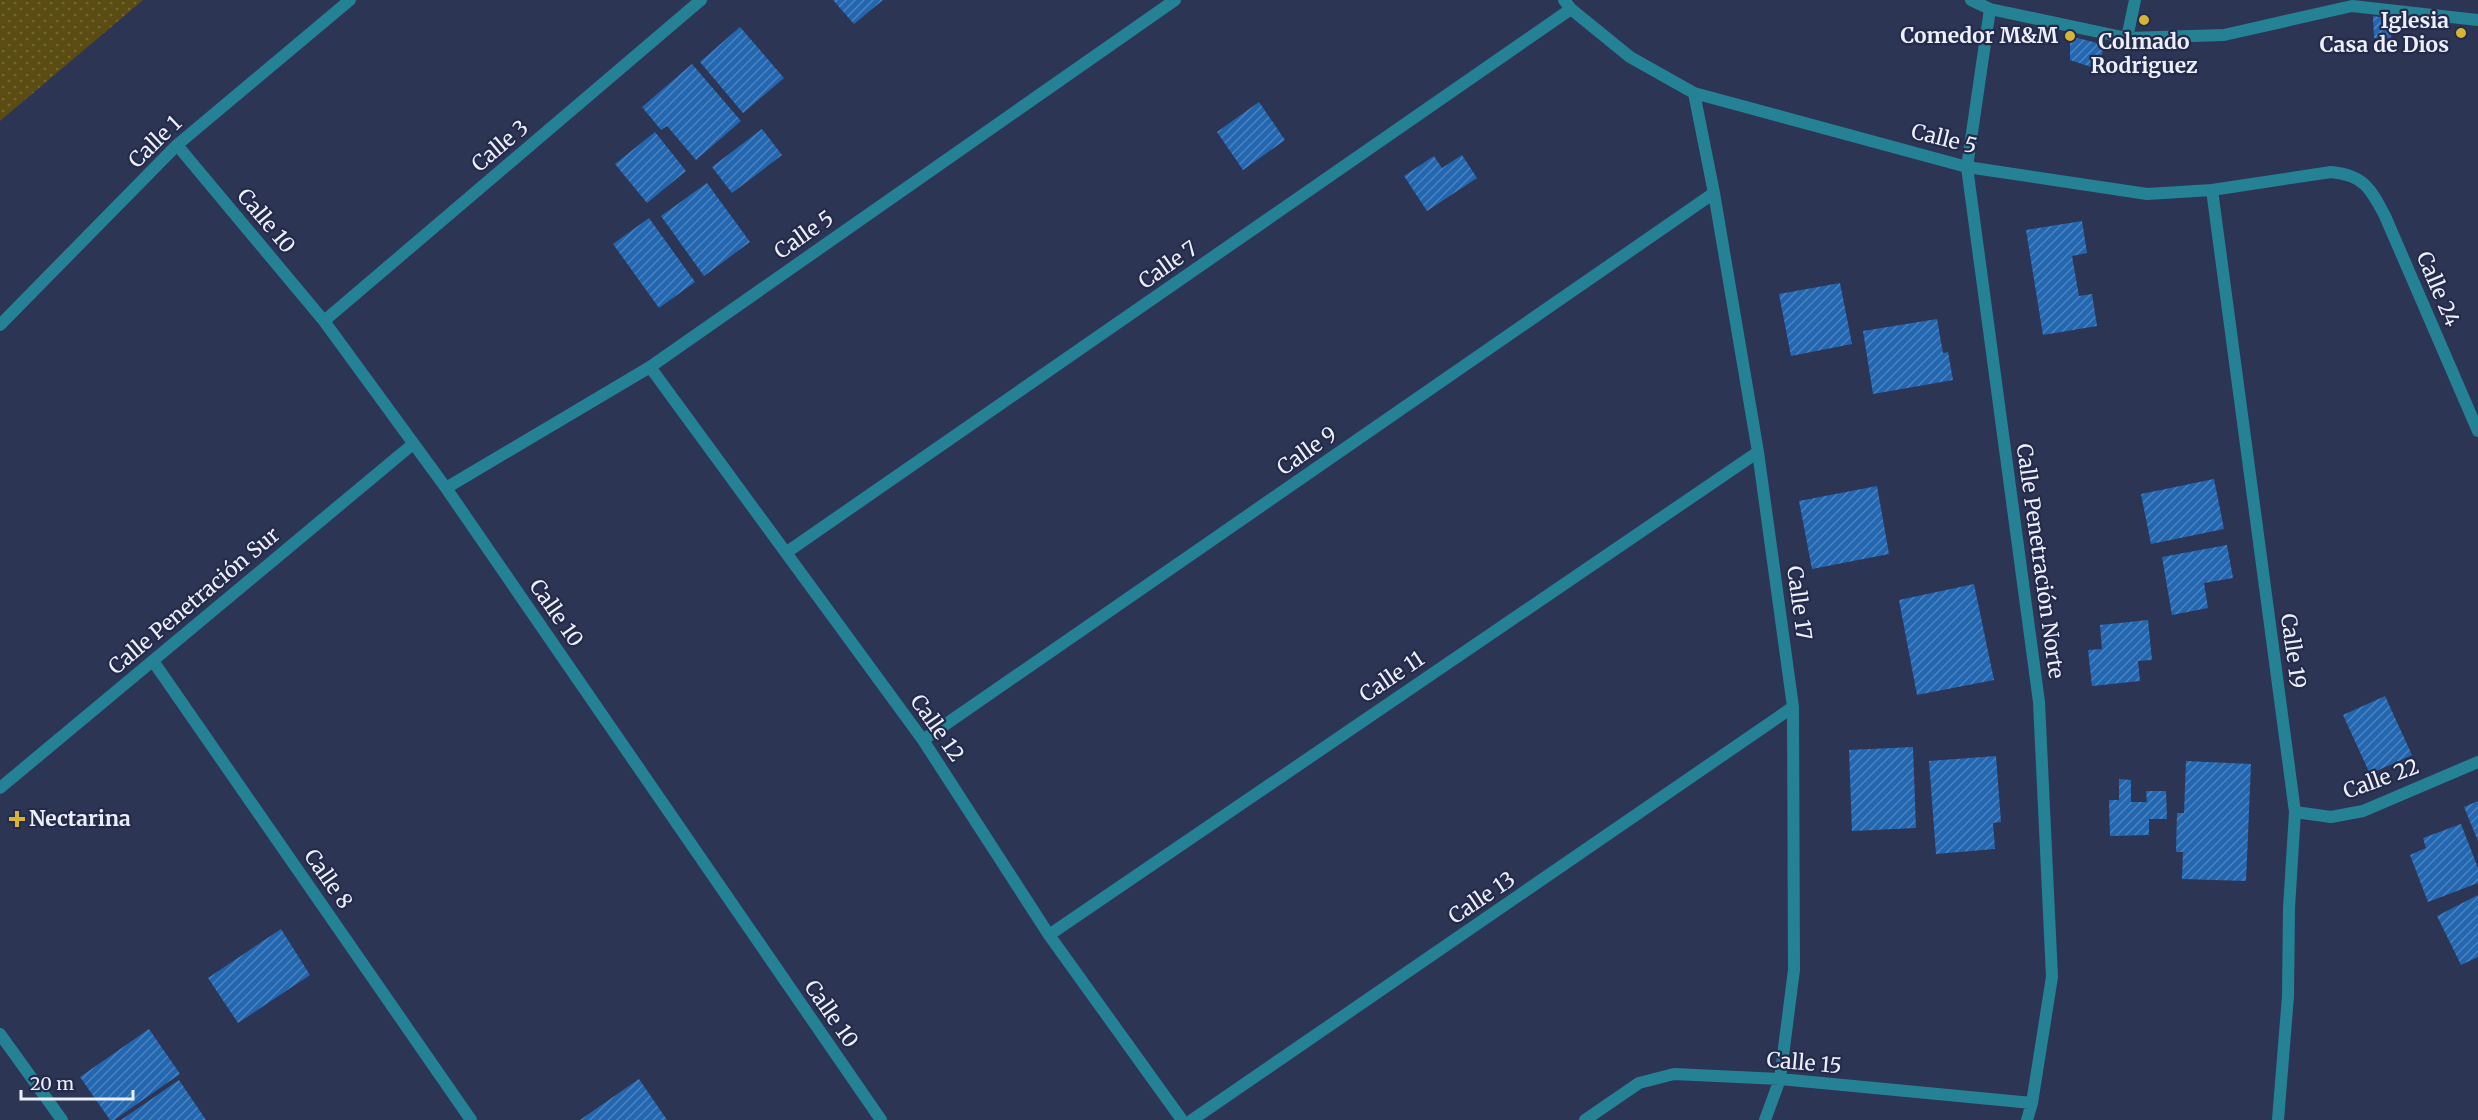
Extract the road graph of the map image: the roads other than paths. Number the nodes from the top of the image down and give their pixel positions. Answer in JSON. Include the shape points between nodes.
{"nodes":[{"id":1,"x":350,"y":0,"type":"edge"},
{"id":2,"x":701,"y":0,"type":"edge"},
{"id":3,"x":1175,"y":0,"type":"edge"},
{"id":4,"x":1971,"y":0,"type":"edge"},
{"id":5,"x":2135,"y":0,"type":"edge"},
{"id":6,"x":1568,"y":5,"type":"edge"},
{"id":7,"x":1990,"y":9,"type":"junction"},
{"id":8,"x":2478,"y":20,"type":"edge"},
{"id":9,"x":2127,"y":38,"type":"junction"},
{"id":10,"x":1694,"y":93,"type":"junction"},
{"id":11,"x":177,"y":145,"type":"junction"},
{"id":12,"x":1967,"y":167,"type":"junction"},
{"id":13,"x":2349,"y":174,"type":"joint"},
{"id":14,"x":2212,"y":190,"type":"junction"},
{"id":15,"x":1714,"y":193,"type":"junction"},
{"id":16,"x":324,"y":321,"type":"junction"},
{"id":17,"x":0,"y":325,"type":"edge"},
{"id":18,"x":650,"y":366,"type":"junction"},
{"id":19,"x":2478,"y":431,"type":"edge"},
{"id":20,"x":414,"y":444,"type":"junction"},
{"id":21,"x":1758,"y":452,"type":"junction"},
{"id":22,"x":446,"y":488,"type":"junction"},
{"id":23,"x":787,"y":552,"type":"junction"},
{"id":24,"x":153,"y":661,"type":"junction"},
{"id":25,"x":1793,"y":707,"type":"junction"},
{"id":26,"x":923,"y":740,"type":"junction"},
{"id":27,"x":2478,"y":762,"type":"edge"},
{"id":28,"x":0,"y":788,"type":"edge"},
{"id":29,"x":2295,"y":812,"type":"junction"},
{"id":30,"x":1049,"y":935,"type":"junction"},
{"id":31,"x":0,"y":1034,"type":"edge"},
{"id":32,"x":1780,"y":1079,"type":"junction"},
{"id":33,"x":2032,"y":1103,"type":"junction"},
{"id":34,"x":62,"y":1120,"type":"edge"},
{"id":35,"x":471,"y":1120,"type":"edge"},
{"id":36,"x":881,"y":1120,"type":"edge"},
{"id":37,"x":1182,"y":1120,"type":"edge"},
{"id":38,"x":1192,"y":1120,"type":"edge"},
{"id":39,"x":1585,"y":1120,"type":"edge"},
{"id":40,"x":1765,"y":1120,"type":"edge"},
{"id":41,"x":2027,"y":1120,"type":"edge"},
{"id":42,"x":2278,"y":1120,"type":"edge"}],
"edges":[{"from":1,"to":11,"type":"street","name":"Calle 1"},
{"from":2,"to":16,"type":"street","name":"Calle 3"},
{"from":3,"to":18,"type":"street","name":"Calle 5"},
{"from":4,"to":7,"type":"street"},
{"from":5,"to":9,"type":"street"},
{"from":6,"to":10,"type":"street","name":"Calle 5","via":[[1630,57]]},
{"from":6,"to":23,"type":"street","name":"Calle 7"},
{"from":7,"to":9,"type":"street"},
{"from":7,"to":12,"type":"street","name":"Calle Penetración Norte"},
{"from":8,"to":9,"type":"street","via":[[2352,6],[2224,35]]},
{"from":10,"to":12,"type":"street","name":"Calle 5"},
{"from":10,"to":15,"type":"street","name":"Calle 17"},
{"from":11,"to":16,"type":"street","name":"Calle 10"},
{"from":11,"to":17,"type":"street","name":"Calle 1"},
{"from":12,"to":14,"type":"street","name":"Calle 5","via":[[2147,194]]},
{"from":12,"to":33,"type":"street","name":"Calle Penetración Norte","via":[[2039,702],[2052,977]]},
{"from":13,"to":14,"type":"street","name":"Calle 5","via":[[2331,172]]},
{"from":13,"to":19,"type":"street","name":"Calle 24","via":[[2370,188],[2385,216]]},
{"from":14,"to":29,"type":"street","name":"Calle 19"},
{"from":15,"to":21,"type":"street","name":"Calle 17"},
{"from":15,"to":26,"type":"street","name":"Calle 9"},
{"from":16,"to":20,"type":"street","name":"Calle 10"},
{"from":18,"to":22,"type":"street","name":"Calle 5"},
{"from":18,"to":23,"type":"street","name":"Calle 12"},
{"from":20,"to":22,"type":"street","name":"Calle 10"},
{"from":20,"to":24,"type":"street","name":"Calle Penetración Sur"},
{"from":21,"to":25,"type":"street","name":"Calle 17"},
{"from":21,"to":30,"type":"street","name":"Calle 11"},
{"from":22,"to":36,"type":"street","name":"Calle 10"},
{"from":23,"to":26,"type":"street","name":"Calle 12"},
{"from":24,"to":28,"type":"street","name":"Calle Penetración Sur"},
{"from":24,"to":35,"type":"street","name":"Calle 8"},
{"from":25,"to":32,"type":"street","name":"Calle 17","via":[[1794,970]]},
{"from":25,"to":38,"type":"street","name":"Calle 13"},
{"from":26,"to":30,"type":"street","name":"Calle 12"},
{"from":27,"to":29,"type":"street","name":"Calle 22","via":[[2363,811],[2331,816]]},
{"from":29,"to":42,"type":"street","name":"Calle 19","via":[[2288,996]]},
{"from":30,"to":37,"type":"street","name":"Calle 12"},
{"from":31,"to":34,"type":"street"},
{"from":32,"to":33,"type":"street","name":"Calle 15"},
{"from":32,"to":39,"type":"street","name":"Calle 15","via":[[1674,1074],[1639,1083]]},
{"from":32,"to":40,"type":"street","name":"Calle 17"},
{"from":33,"to":41,"type":"street","name":"Calle Penetración Norte"}]}
